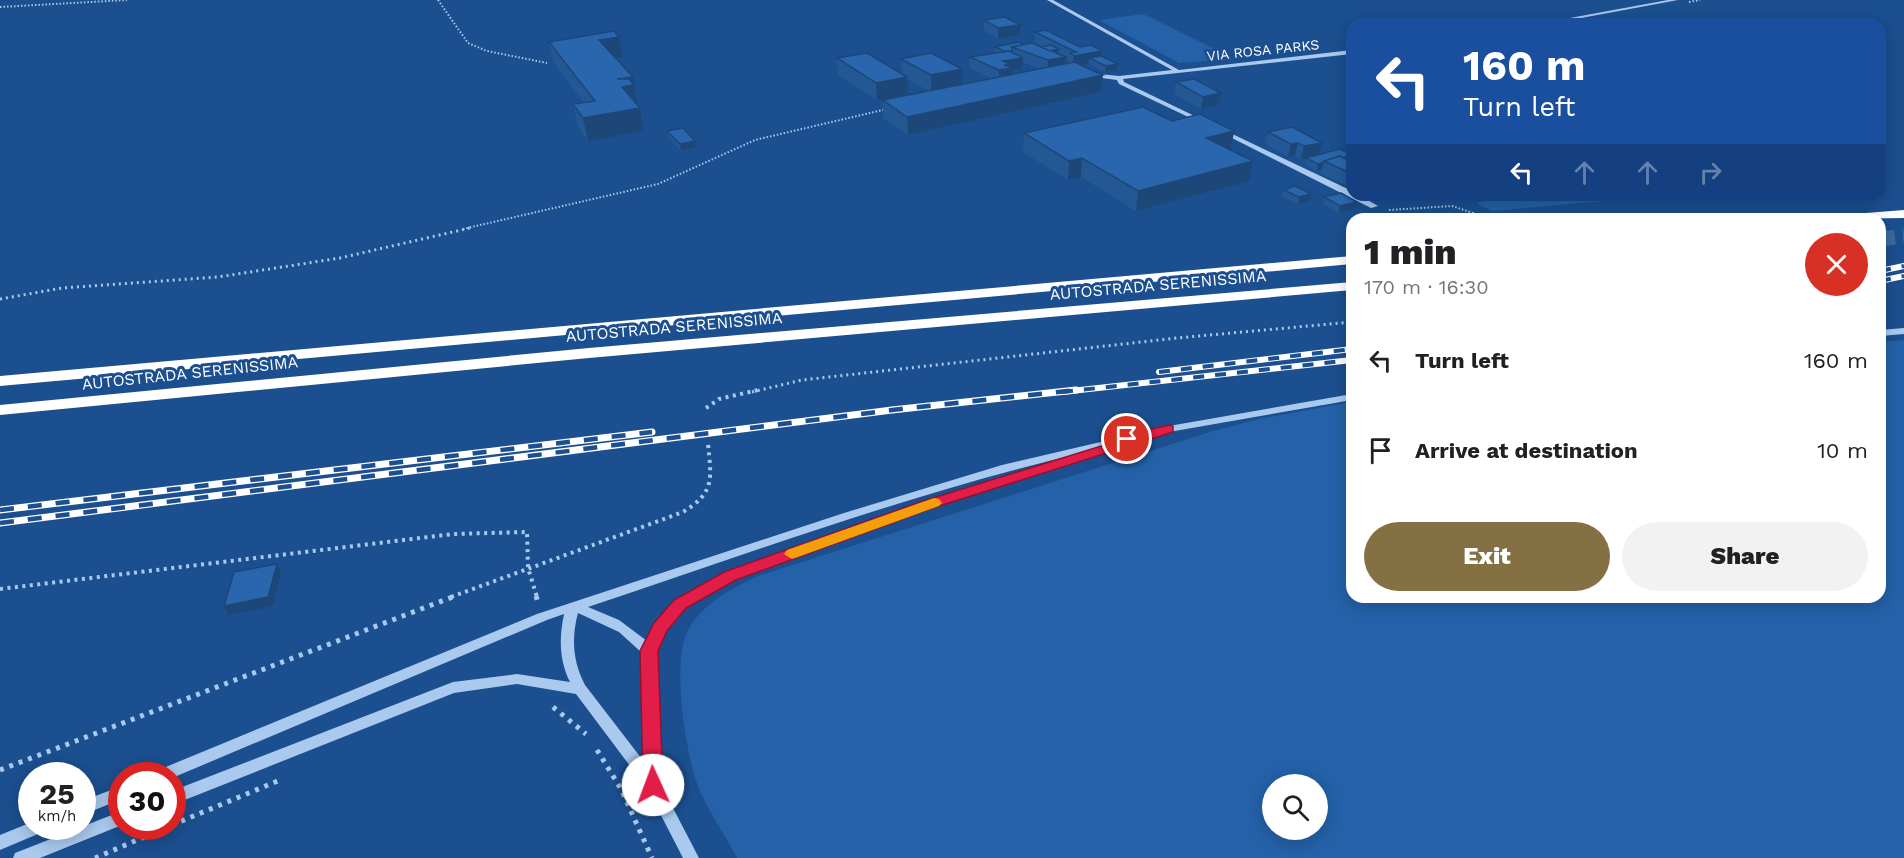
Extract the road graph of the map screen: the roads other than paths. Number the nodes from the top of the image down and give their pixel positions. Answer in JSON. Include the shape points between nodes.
{"nodes":[{"id":1,"x":1049,"y":0,"type":"edge"},
{"id":2,"x":1676,"y":0,"type":"edge"},
{"id":3,"x":1574,"y":18,"type":"edge"},
{"id":4,"x":1346,"y":53,"type":"edge"},
{"id":5,"x":1177,"y":71,"type":"junction"},
{"id":6,"x":1086,"y":75,"type":"edge"},
{"id":7,"x":1119,"y":78,"type":"junction"},
{"id":8,"x":1346,"y":192,"type":"edge"},
{"id":9,"x":1364,"y":201,"type":"edge"},
{"id":10,"x":1378,"y":208,"type":"road end"},
{"id":11,"x":1904,"y":214,"type":"edge"},
{"id":12,"x":1886,"y":215,"type":"edge"},
{"id":13,"x":1346,"y":261,"type":"edge"},
{"id":14,"x":1346,"y":286,"type":"edge"},
{"id":15,"x":1904,"y":331,"type":"edge"},
{"id":16,"x":1886,"y":332,"type":"edge"},
{"id":17,"x":0,"y":381,"type":"edge"},
{"id":18,"x":1346,"y":397,"type":"edge"},
{"id":19,"x":0,"y":410,"type":"edge"},
{"id":20,"x":1169,"y":429,"type":"junction"},
{"id":21,"x":573,"y":606,"type":"junction"},
{"id":22,"x":649,"y":651,"type":"junction"},
{"id":23,"x":580,"y":689,"type":"junction"},
{"id":24,"x":186,"y":766,"type":"edge"},
{"id":25,"x":653,"y":785,"type":"junction"},
{"id":26,"x":186,"y":793,"type":"edge"},
{"id":27,"x":108,"y":824,"type":"edge"},
{"id":28,"x":18,"y":835,"type":"edge"},
{"id":29,"x":0,"y":843,"type":"edge"},
{"id":30,"x":21,"y":858,"type":"edge"},
{"id":31,"x":691,"y":858,"type":"edge"}],
"edges":[{"from":1,"to":5,"type":"street"},
{"from":2,"to":3,"type":"street"},
{"from":4,"to":5,"type":"street","name":"VIA ROSA PARKS"},
{"from":5,"to":7,"type":"street","name":"VIA ROSA PARKS"},
{"from":6,"to":7,"type":"street","name":"VIA ROSA PARKS"},
{"from":7,"to":8,"type":"street","via":[[1121,83]]},
{"from":9,"to":10,"type":"street"},
{"from":11,"to":12,"type":"highway"},
{"from":13,"to":17,"type":"highway","name":"AUTOSTRADA SERENISSIMA"},
{"from":14,"to":19,"type":"highway","name":"AUTOSTRADA SERENISSIMA"},
{"from":15,"to":16,"type":"street"},
{"from":18,"to":20,"type":"street"},
{"from":20,"to":21,"type":"street","via":[[1002,468]]},
{"from":20,"to":22,"type":"street","via":[[947,498],[730,576],[680,604],[660,627]]},
{"from":21,"to":22,"type":"street","via":[[633,633]]},
{"from":21,"to":23,"type":"street","via":[[566,647],[569,668]]},
{"from":21,"to":24,"type":"street"},
{"from":22,"to":25,"type":"street"},
{"from":23,"to":25,"type":"street"},
{"from":23,"to":26,"type":"street","via":[[517,679],[453,688]]},
{"from":25,"to":31,"type":"street"},
{"from":27,"to":30,"type":"street"},
{"from":28,"to":29,"type":"street"}]}
